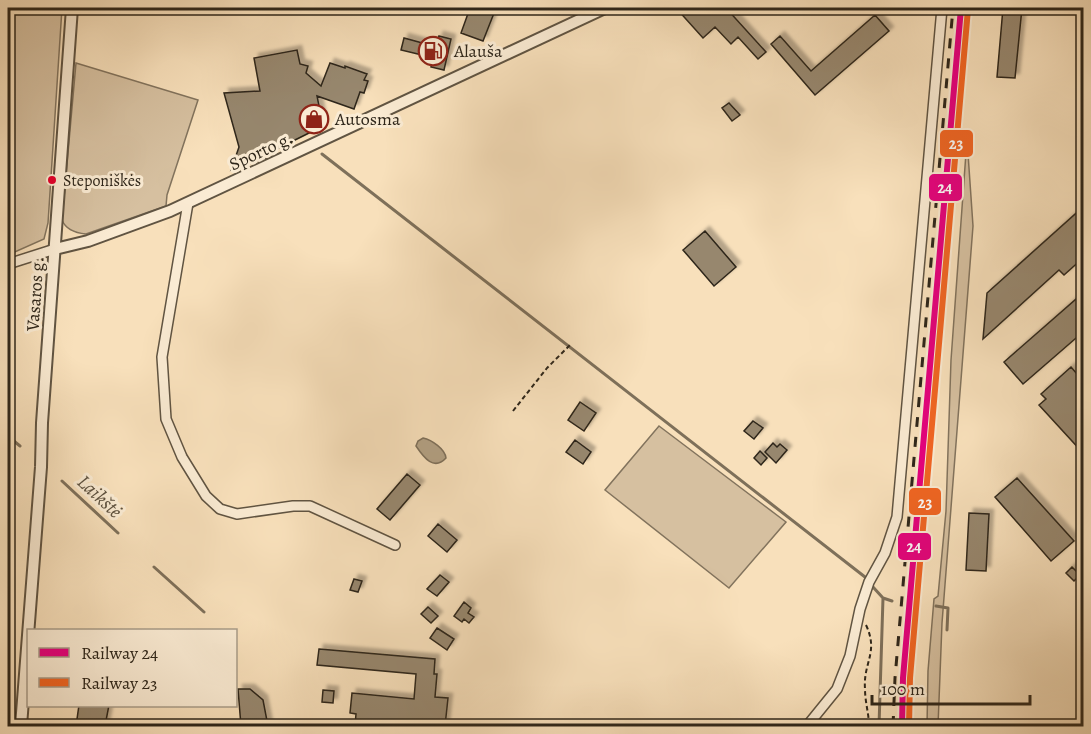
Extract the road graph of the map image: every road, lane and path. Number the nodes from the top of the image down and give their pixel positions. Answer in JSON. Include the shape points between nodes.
{"nodes":[{"id":1,"x":72,"y":8,"type":"edge"},
{"id":2,"x":605,"y":8,"type":"edge"},
{"id":3,"x":942,"y":8,"type":"edge"},
{"id":4,"x":188,"y":203,"type":"junction"},
{"id":5,"x":55,"y":249,"type":"junction"},
{"id":6,"x":8,"y":264,"type":"edge"},
{"id":7,"x":571,"y":344,"type":"dead end"},
{"id":8,"x":513,"y":411,"type":"dead end"},
{"id":9,"x":395,"y":545,"type":"dead end"},
{"id":10,"x":859,"y":615,"type":"junction"},
{"id":11,"x":28,"y":629,"type":"edge"},
{"id":12,"x":27,"y":642,"type":"edge"},
{"id":13,"x":21,"y":726,"type":"edge"},
{"id":14,"x":807,"y":726,"type":"edge"},
{"id":15,"x":869,"y":726,"type":"edge"}],
"edges":[{"from":1,"to":5,"type":"street","name":"Vasaros g."},
{"from":2,"to":4,"type":"street","name":"Sporto g."},
{"from":3,"to":10,"type":"street","via":[[897,517]]},
{"from":4,"to":5,"type":"street","name":"Sporto g.","via":[[88,241]]},
{"from":4,"to":9,"type":"street","via":[[162,357],[166,419],[182,457],[206,496],[220,509],[237,514],[310,506]]},
{"from":5,"to":6,"type":"street"},
{"from":5,"to":11,"type":"street","name":"Vasaros g."},
{"from":7,"to":8,"type":"path"},
{"from":10,"to":14,"type":"street","via":[[850,656],[837,689]]},
{"from":10,"to":15,"type":"path","via":[[872,638],[864,689]]},
{"from":12,"to":13,"type":"street","name":"Vasaros g."}]}
